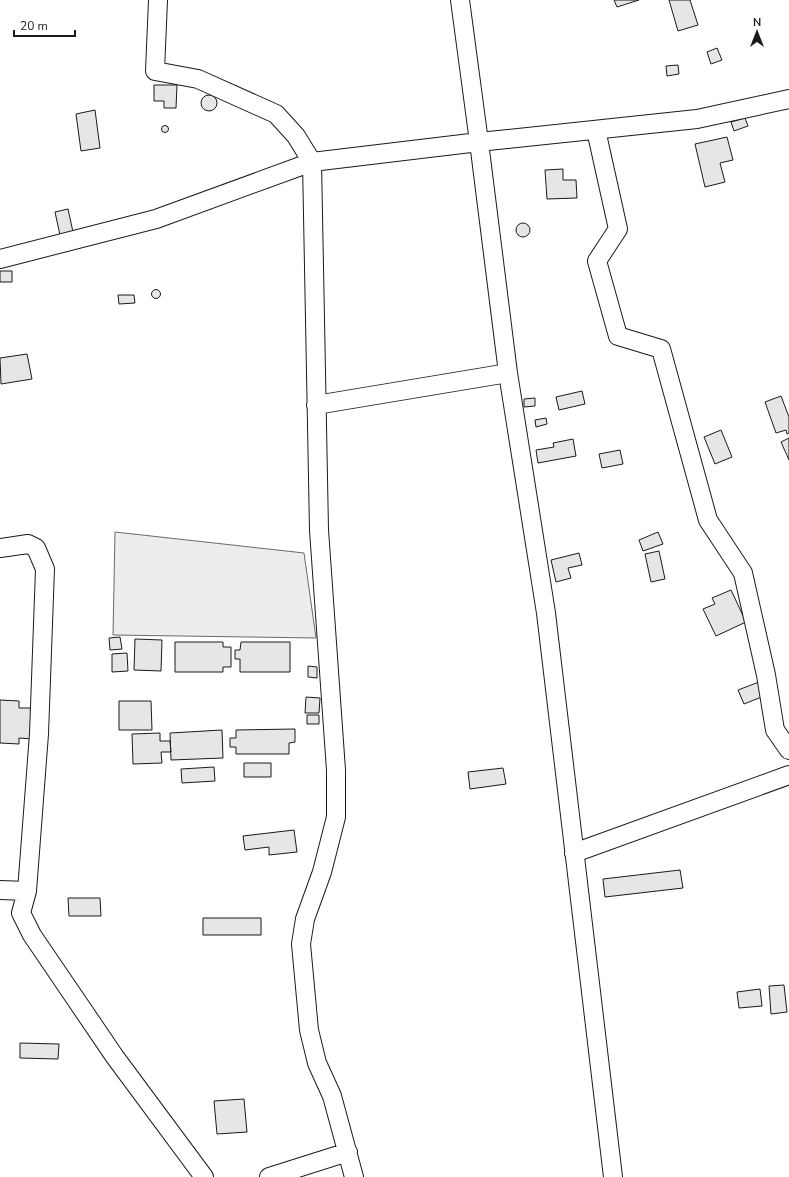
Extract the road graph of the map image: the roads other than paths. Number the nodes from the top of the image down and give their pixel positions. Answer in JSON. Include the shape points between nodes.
{"nodes":[{"id":1,"x":158,"y":0,"type":"edge"},
{"id":2,"x":460,"y":0,"type":"edge"},
{"id":3,"x":789,"y":99,"type":"edge"},
{"id":4,"x":596,"y":130,"type":"junction"},
{"id":5,"x":479,"y":142,"type":"junction"},
{"id":6,"x":312,"y":162,"type":"junction"},
{"id":7,"x":0,"y":259,"type":"edge"},
{"id":8,"x":508,"y":373,"type":"junction"},
{"id":9,"x":316,"y":404,"type":"junction"},
{"id":10,"x":0,"y":548,"type":"edge"},
{"id":11,"x":789,"y":750,"type":"edge"},
{"id":12,"x":789,"y":775,"type":"edge"},
{"id":13,"x":574,"y":853,"type":"junction"},
{"id":14,"x":0,"y":890,"type":"edge"},
{"id":15,"x":27,"y":891,"type":"junction"},
{"id":16,"x":348,"y":1152,"type":"junction"},
{"id":17,"x":204,"y":1177,"type":"edge"},
{"id":18,"x":269,"y":1177,"type":"edge"},
{"id":19,"x":354,"y":1177,"type":"edge"},
{"id":20,"x":613,"y":1177,"type":"edge"}],
"edges":[{"from":1,"to":6,"type":"street","via":[[155,71],[198,79],[276,114],[296,136]]},
{"from":2,"to":5,"type":"street"},
{"from":3,"to":4,"type":"street","via":[[698,119]]},
{"from":4,"to":5,"type":"street"},
{"from":4,"to":11,"type":"street","via":[[618,229],[597,261],[618,336],[661,349],[708,520],[743,573],[766,675],[775,730]]},
{"from":5,"to":6,"type":"street"},
{"from":5,"to":8,"type":"street"},
{"from":6,"to":7,"type":"street","via":[[156,219]]},
{"from":6,"to":9,"type":"street"},
{"from":8,"to":9,"type":"street"},
{"from":8,"to":13,"type":"street","via":[[546,613]]},
{"from":9,"to":16,"type":"street","via":[[319,530],[336,770],[336,817],[322,872],[305,919],[301,944],[311,1037],[317,1063],[332,1096]]},
{"from":10,"to":15,"type":"street","via":[[28,544],[36,548],[44,569],[39,734]]},
{"from":12,"to":13,"type":"street"},
{"from":13,"to":20,"type":"street"},
{"from":14,"to":15,"type":"street"},
{"from":15,"to":17,"type":"street","via":[[21,913],[32,935],[115,1057]]},
{"from":16,"to":18,"type":"street"},
{"from":16,"to":19,"type":"street"}]}
